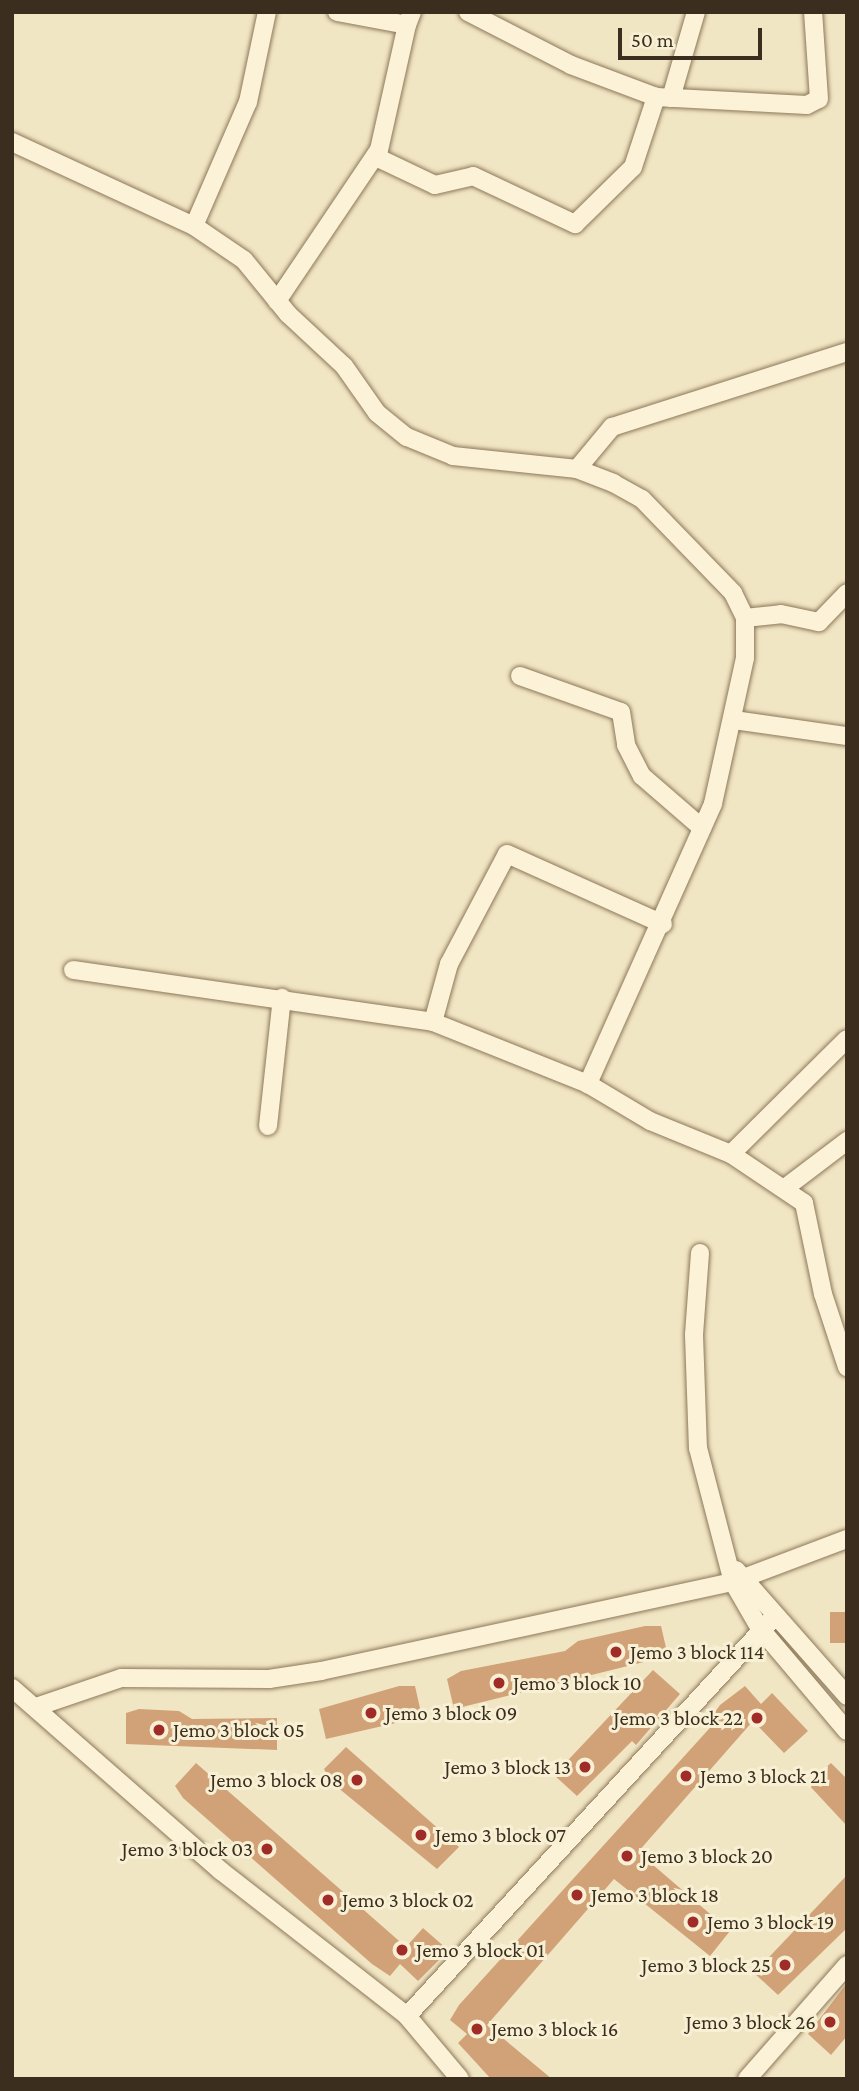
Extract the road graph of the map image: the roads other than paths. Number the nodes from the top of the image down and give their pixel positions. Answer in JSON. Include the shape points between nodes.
{"nodes":[{"id":1,"x":267,"y":12,"type":"edge"},
{"id":2,"x":337,"y":12,"type":"edge"},
{"id":3,"x":468,"y":12,"type":"edge"},
{"id":4,"x":696,"y":12,"type":"edge"},
{"id":5,"x":813,"y":12,"type":"edge"},
{"id":6,"x":410,"y":19,"type":"edge"},
{"id":7,"x":664,"y":97,"type":"junction"},
{"id":8,"x":12,"y":142,"type":"edge"},
{"id":9,"x":376,"y":157,"type":"junction"},
{"id":10,"x":194,"y":226,"type":"junction"},
{"id":11,"x":277,"y":301,"type":"junction"},
{"id":12,"x":847,"y":352,"type":"edge"},
{"id":13,"x":577,"y":469,"type":"junction"},
{"id":14,"x":847,"y":593,"type":"edge"},
{"id":15,"x":746,"y":618,"type":"junction"},
{"id":16,"x":520,"y":676,"type":"dead end"},
{"id":17,"x":734,"y":720,"type":"junction"},
{"id":18,"x":847,"y":736,"type":"edge"},
{"id":19,"x":702,"y":828,"type":"junction"},
{"id":20,"x":663,"y":924,"type":"junction"},
{"id":21,"x":74,"y":970,"type":"dead end"},
{"id":22,"x":282,"y":998,"type":"junction"},
{"id":23,"x":433,"y":1022,"type":"junction"},
{"id":24,"x":847,"y":1039,"type":"edge"},
{"id":25,"x":588,"y":1084,"type":"junction"},
{"id":26,"x":268,"y":1126,"type":"dead end"},
{"id":27,"x":847,"y":1141,"type":"edge"},
{"id":28,"x":731,"y":1154,"type":"junction"},
{"id":29,"x":785,"y":1188,"type":"junction"},
{"id":30,"x":700,"y":1253,"type":"dead end"},
{"id":31,"x":847,"y":1367,"type":"edge"},
{"id":32,"x":847,"y":1539,"type":"edge"},
{"id":33,"x":736,"y":1575,"type":"junction"},
{"id":34,"x":766,"y":1623,"type":"junction"},
{"id":35,"x":12,"y":1688,"type":"edge"},
{"id":36,"x":847,"y":1696,"type":"edge"},
{"id":37,"x":36,"y":1707,"type":"junction"},
{"id":38,"x":847,"y":1731,"type":"edge"},
{"id":39,"x":847,"y":1965,"type":"edge"},
{"id":40,"x":407,"y":2016,"type":"junction"},
{"id":41,"x":460,"y":2079,"type":"edge"},
{"id":42,"x":747,"y":2079,"type":"edge"}],
"edges":[{"from":1,"to":10,"type":"street","via":[[248,102]]},
{"from":2,"to":6,"type":"street"},
{"from":3,"to":7,"type":"street","via":[[572,65]]},
{"from":4,"to":7,"type":"street"},
{"from":5,"to":7,"type":"street","via":[[816,103]]},
{"from":6,"to":9,"type":"street"},
{"from":7,"to":9,"type":"street","via":[[632,167],[575,224],[473,176],[435,185]]},
{"from":8,"to":10,"type":"street"},
{"from":9,"to":11,"type":"street"},
{"from":10,"to":11,"type":"street","via":[[244,260]]},
{"from":11,"to":13,"type":"street","via":[[407,437],[453,456]]},
{"from":12,"to":13,"type":"street","via":[[612,427]]},
{"from":13,"to":15,"type":"street","via":[[642,499],[733,593]]},
{"from":14,"to":15,"type":"street","via":[[819,622],[781,614]]},
{"from":15,"to":17,"type":"street"},
{"from":16,"to":19,"type":"street","via":[[621,712],[626,745],[642,776]]},
{"from":17,"to":18,"type":"street"},
{"from":17,"to":19,"type":"street"},
{"from":19,"to":20,"type":"street"},
{"from":20,"to":23,"type":"street","via":[[514,855],[502,856],[449,964]]},
{"from":20,"to":25,"type":"street"},
{"from":21,"to":22,"type":"street"},
{"from":22,"to":23,"type":"street"},
{"from":22,"to":26,"type":"street"},
{"from":23,"to":25,"type":"street"},
{"from":24,"to":28,"type":"street"},
{"from":25,"to":28,"type":"street","via":[[650,1121]]},
{"from":27,"to":29,"type":"street"},
{"from":28,"to":29,"type":"street"},
{"from":29,"to":31,"type":"street","via":[[804,1203],[823,1294]]},
{"from":30,"to":33,"type":"street","via":[[694,1335],[698,1448]]},
{"from":32,"to":33,"type":"street"},
{"from":33,"to":34,"type":"street"},
{"from":33,"to":37,"type":"street","via":[[321,1671],[269,1679],[121,1678]]},
{"from":34,"to":36,"type":"street"},
{"from":34,"to":38,"type":"street"},
{"from":34,"to":40,"type":"street"},
{"from":35,"to":37,"type":"street"},
{"from":37,"to":40,"type":"street","via":[[211,1863]]},
{"from":39,"to":42,"type":"street"},
{"from":40,"to":41,"type":"street"}]}
